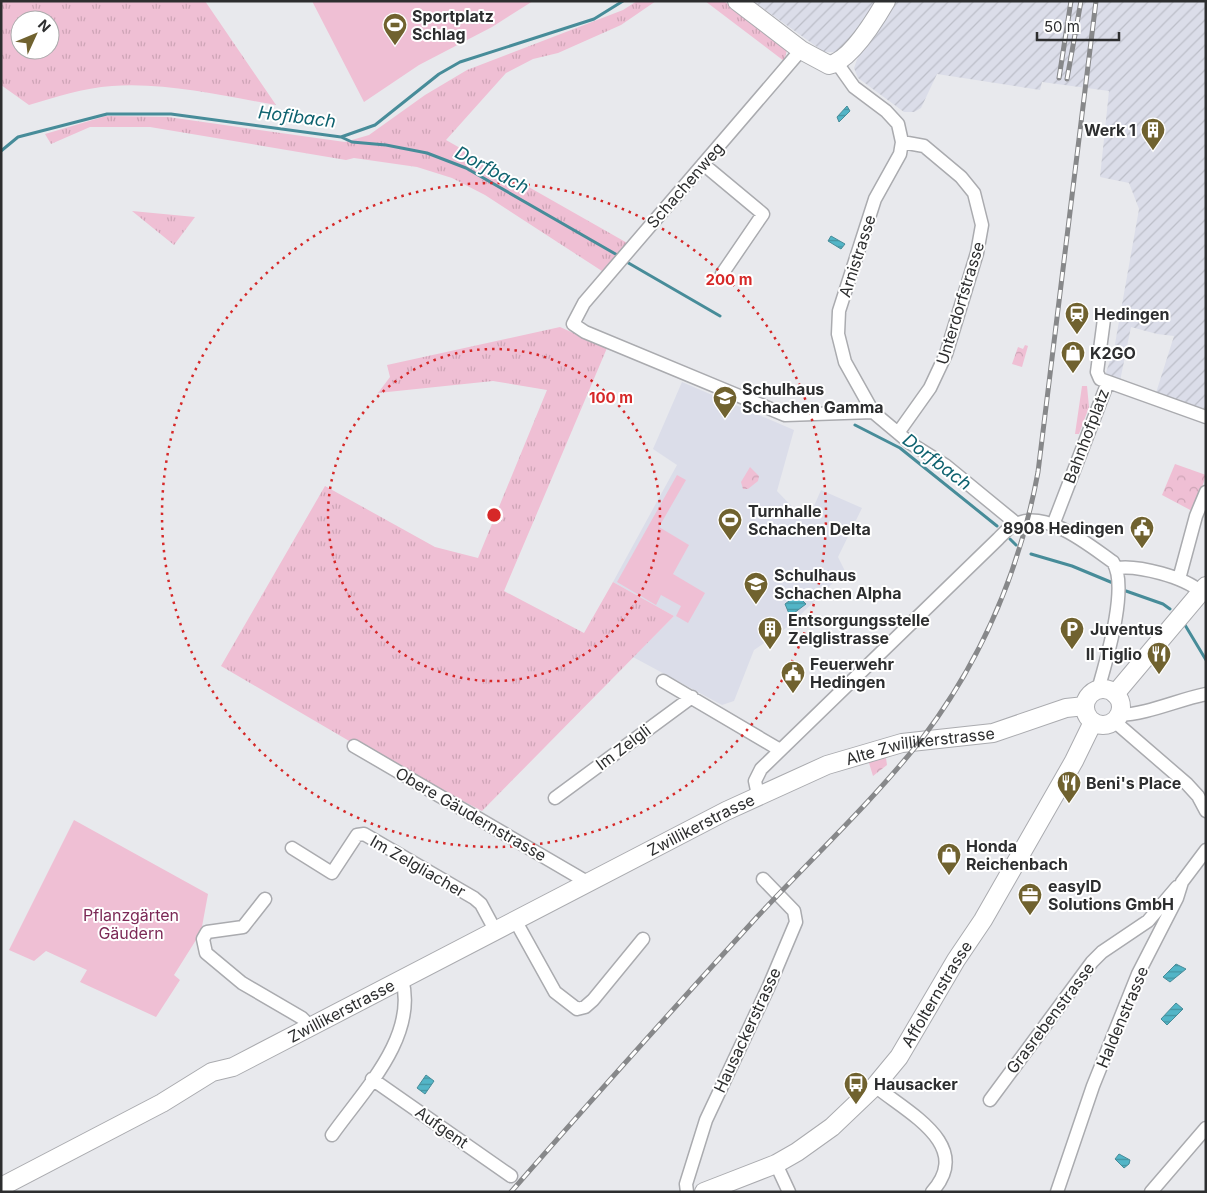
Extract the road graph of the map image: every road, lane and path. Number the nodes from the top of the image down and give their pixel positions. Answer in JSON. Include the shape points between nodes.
{"nodes":[{"id":1,"x":737,"y":1,"type":"edge"},
{"id":2,"x":886,"y":1,"type":"edge"},
{"id":3,"x":801,"y":50,"type":"junction"},
{"id":4,"x":837,"y":63,"type":"junction"},
{"id":5,"x":902,"y":142,"type":"junction"},
{"id":6,"x":703,"y":164,"type":"junction"},
{"id":7,"x":722,"y":274,"type":"dead end"},
{"id":8,"x":1104,"y":320,"type":"dead end"},
{"id":9,"x":1108,"y":382,"type":"junction"},
{"id":10,"x":873,"y":412,"type":"junction"},
{"id":11,"x":1206,"y":417,"type":"edge"},
{"id":12,"x":898,"y":433,"type":"junction"},
{"id":13,"x":1206,"y":492,"type":"edge"},
{"id":14,"x":1016,"y":524,"type":"junction"},
{"id":15,"x":1053,"y":525,"type":"junction"},
{"id":16,"x":1117,"y":568,"type":"junction"},
{"id":17,"x":1179,"y":579,"type":"junction"},
{"id":18,"x":1203,"y":589,"type":"edge"},
{"id":19,"x":664,"y":681,"type":"dead end"},
{"id":20,"x":1098,"y":690,"type":"junction"},
{"id":21,"x":1115,"y":694,"type":"junction"},
{"id":22,"x":1206,"y":694,"type":"edge"},
{"id":23,"x":692,"y":697,"type":"junction"},
{"id":24,"x":1089,"y":714,"type":"junction"},
{"id":25,"x":1116,"y":718,"type":"junction"},
{"id":26,"x":354,"y":746,"type":"dead end"},
{"id":27,"x":780,"y":750,"type":"junction"},
{"id":28,"x":758,"y":795,"type":"junction"},
{"id":29,"x":555,"y":798,"type":"dead end"},
{"id":30,"x":1206,"y":810,"type":"edge"},
{"id":31,"x":292,"y":848,"type":"dead end"},
{"id":32,"x":1206,"y":850,"type":"edge"},
{"id":33,"x":764,"y":879,"type":"dead end"},
{"id":34,"x":588,"y":882,"type":"junction"},
{"id":35,"x":1182,"y":882,"type":"junction"},
{"id":36,"x":264,"y":899,"type":"dead end"},
{"id":37,"x":515,"y":920,"type":"junction"},
{"id":38,"x":495,"y":930,"type":"junction"},
{"id":39,"x":643,"y":939,"type":"dead end"},
{"id":40,"x":402,"y":979,"type":"junction"},
{"id":41,"x":310,"y":1026,"type":"junction"},
{"id":42,"x":372,"y":1079,"type":"junction"},
{"id":43,"x":875,"y":1086,"type":"junction"},
{"id":44,"x":990,"y":1100,"type":"dead end"},
{"id":45,"x":1206,"y":1128,"type":"edge"},
{"id":46,"x":332,"y":1135,"type":"dead end"},
{"id":47,"x":776,"y":1164,"type":"junction"},
{"id":48,"x":511,"y":1176,"type":"dead end"},
{"id":49,"x":1,"y":1187,"type":"edge"},
{"id":50,"x":687,"y":1192,"type":"edge"},
{"id":51,"x":704,"y":1192,"type":"edge"},
{"id":52,"x":789,"y":1192,"type":"edge"},
{"id":53,"x":932,"y":1192,"type":"edge"},
{"id":54,"x":1057,"y":1192,"type":"edge"},
{"id":55,"x":1151,"y":1192,"type":"edge"}],
"edges":[{"from":1,"to":3,"type":"main road"},
{"from":2,"to":4,"type":"main road","via":[[847,56]]},
{"from":3,"to":4,"type":"main road","via":[[829,65]]},
{"from":3,"to":6,"type":"street","name":"Schachenweg"},
{"from":4,"to":5,"type":"street","via":[[854,87],[898,124]]},
{"from":5,"to":10,"type":"street","name":"Arnistrasse","via":[[900,154],[875,199],[837,321],[845,362]]},
{"from":5,"to":12,"type":"street","name":"Unterdorfstrasse","via":[[924,146],[962,177],[974,194],[982,225],[977,253],[946,354],[930,388]]},
{"from":6,"to":7,"type":"street","via":[[763,214]]},
{"from":6,"to":10,"type":"street","name":"Schachenweg","via":[[584,303],[573,324],[585,332],[785,415]]},
{"from":8,"to":9,"type":"street","name":"Bahnhofplatz","via":[[1097,372],[1100,379]]},
{"from":9,"to":11,"type":"street"},
{"from":9,"to":15,"type":"street","name":"Bahnhofplatz"},
{"from":10,"to":12,"type":"street","name":"Arnistrasse"},
{"from":12,"to":14,"type":"street","name":"Arnistrasse","via":[[945,465]]},
{"from":13,"to":17,"type":"street"},
{"from":14,"to":15,"type":"street"},
{"from":14,"to":27,"type":"street","name":"Zwillikerstrasse"},
{"from":15,"to":16,"type":"street","via":[[1063,528]]},
{"from":16,"to":17,"type":"street","via":[[1126,567]]},
{"from":16,"to":20,"type":"street","via":[[1115,626]]},
{"from":17,"to":18,"type":"street"},
{"from":18,"to":21,"type":"main road"},
{"from":19,"to":23,"type":"street"},
{"from":20,"to":21,"type":"main road","via":[[1107,689]]},
{"from":20,"to":24,"type":"main road","via":[[1088,696]]},
{"from":21,"to":25,"type":"main road","via":[[1120,704]]},
{"from":22,"to":25,"type":"street"},
{"from":23,"to":27,"type":"street"},
{"from":23,"to":29,"type":"street","name":"Im Zelgli"},
{"from":24,"to":25,"type":"main road","via":[[1104,725]]},
{"from":24,"to":28,"type":"main road","name":"Alte Zwillikerstrasse","via":[[1066,708],[993,733],[920,740],[840,760]]},
{"from":24,"to":43,"type":"main road","name":"Affolternstrasse","via":[[1074,761],[983,920],[898,1057]]},
{"from":25,"to":30,"type":"street","via":[[1187,784]]},
{"from":26,"to":34,"type":"street","name":"Obere Gäudernstrasse"},
{"from":27,"to":28,"type":"street","name":"Zwillikerstrasse","via":[[761,769],[756,781]]},
{"from":28,"to":34,"type":"main road","name":"Zwillikerstrasse"},
{"from":31,"to":38,"type":"street","name":"Im Zelgliacher","via":[[332,873],[352,840],[364,834],[474,898],[481,904]]},
{"from":32,"to":35,"type":"street","name":"Haldenstrasse"},
{"from":33,"to":50,"type":"street","name":"Hausackerstrasse","via":[[794,910],[796,922],[706,1120],[686,1184]]},
{"from":34,"to":37,"type":"main road","name":"Zwillikerstrasse"},
{"from":35,"to":44,"type":"street","name":"Grasrebenstrasse","via":[[1148,921],[1092,962]]},
{"from":35,"to":54,"type":"street","name":"Haldenstrasse","via":[[1138,974]]},
{"from":36,"to":41,"type":"street","via":[[243,926],[207,932],[203,939],[206,953],[242,983]]},
{"from":37,"to":38,"type":"main road","name":"Zwillikerstrasse"},
{"from":37,"to":39,"type":"street","via":[[555,992],[577,1010],[593,1000]]},
{"from":38,"to":40,"type":"main road","name":"Zwillikerstrasse"},
{"from":40,"to":41,"type":"main road","name":"Zwillikerstrasse"},
{"from":40,"to":42,"type":"street","via":[[406,994],[397,1043]]},
{"from":41,"to":49,"type":"main road","name":"Zwillikerstrasse","via":[[228,1069],[212,1072],[162,1103]]},
{"from":42,"to":46,"type":"street"},
{"from":42,"to":48,"type":"street","name":"Aufgent"},
{"from":43,"to":47,"type":"main road","name":"Affolternstrasse","via":[[832,1127]]},
{"from":43,"to":53,"type":"street","via":[[934,1133],[944,1147],[946,1169]]},
{"from":45,"to":55,"type":"street"},
{"from":47,"to":51,"type":"main road","name":"Affolternstrasse"},
{"from":47,"to":52,"type":"street"}]}
